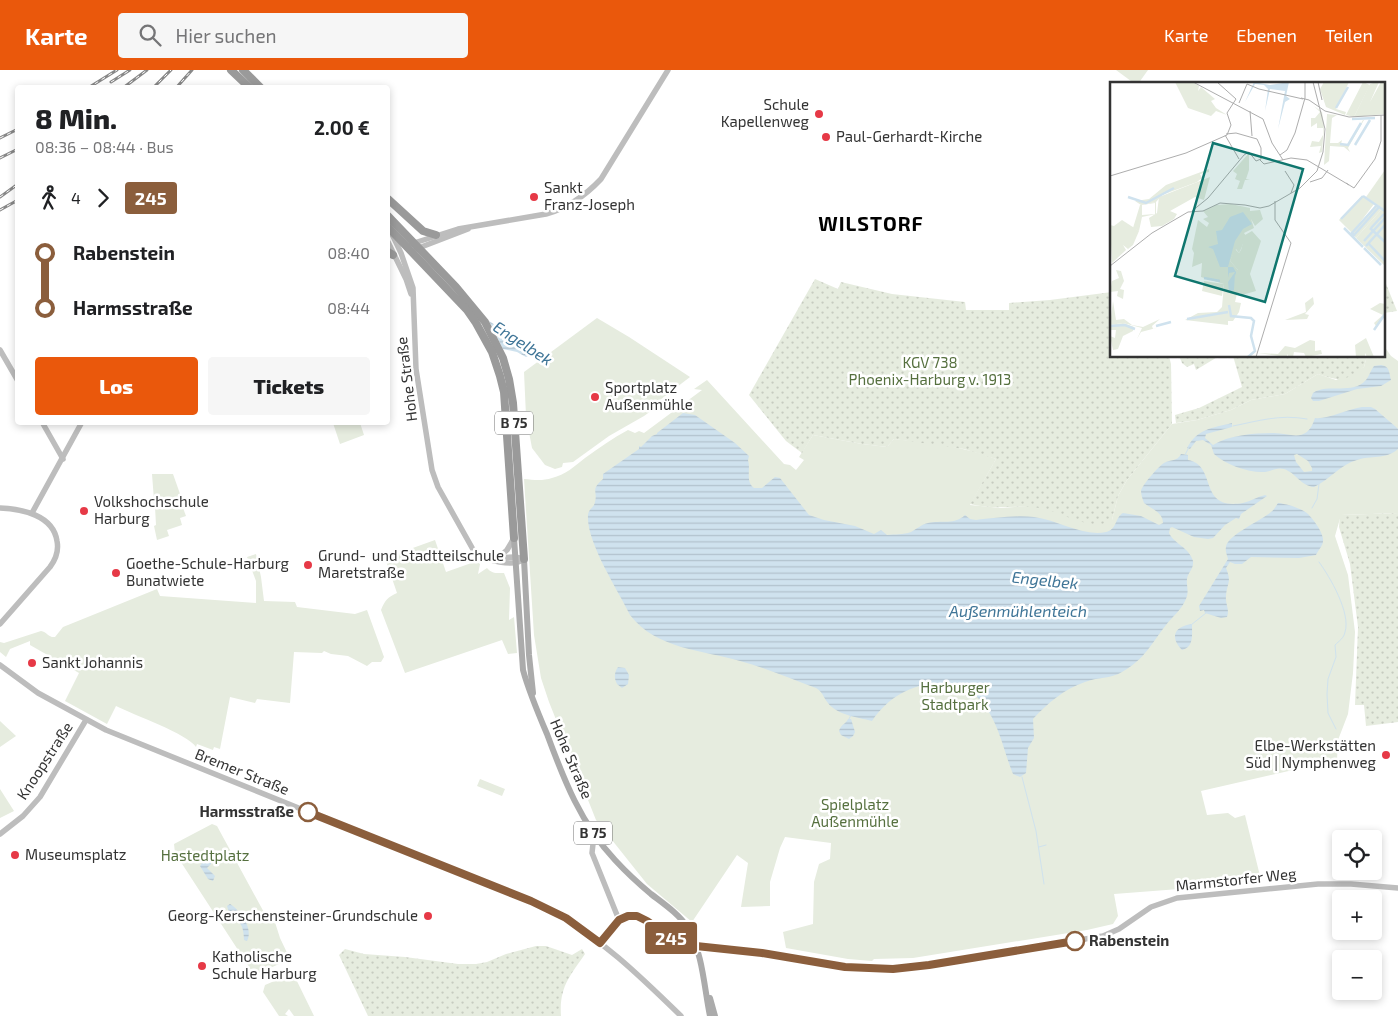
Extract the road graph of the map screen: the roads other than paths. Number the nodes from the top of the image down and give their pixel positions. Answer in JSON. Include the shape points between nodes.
{"nodes":[{"id":1,"x":231,"y":70,"type":"edge"},
{"id":2,"x":243,"y":70,"type":"edge"},
{"id":3,"x":668,"y":70,"type":"edge"},
{"id":4,"x":256,"y":85,"type":"edge"},
{"id":5,"x":257,"y":85,"type":"edge"},
{"id":6,"x":390,"y":201,"type":"edge"},
{"id":7,"x":390,"y":218,"type":"edge"},
{"id":8,"x":481,"y":226,"type":"junction"},
{"id":9,"x":390,"y":229,"type":"edge"},
{"id":10,"x":436,"y":235,"type":"junction"},
{"id":11,"x":390,"y":240,"type":"edge"},
{"id":12,"x":392,"y":252,"type":"edge"},
{"id":13,"x":1,"y":352,"type":"edge"},
{"id":14,"x":15,"y":376,"type":"edge"},
{"id":15,"x":504,"y":376,"type":"junction"},
{"id":16,"x":44,"y":425,"type":"edge"},
{"id":17,"x":80,"y":425,"type":"edge"},
{"id":18,"x":63,"y":459,"type":"junction"},
{"id":19,"x":515,"y":485,"type":"junction"},
{"id":20,"x":0,"y":508,"type":"edge"},
{"id":21,"x":32,"y":514,"type":"junction"},
{"id":22,"x":514,"y":538,"type":"junction"},
{"id":23,"x":497,"y":558,"type":"junction"},
{"id":24,"x":487,"y":559,"type":"junction"},
{"id":25,"x":524,"y":559,"type":"junction"},
{"id":26,"x":515,"y":560,"type":"junction"},
{"id":27,"x":0,"y":624,"type":"edge"},
{"id":28,"x":0,"y":665,"type":"edge"},
{"id":29,"x":537,"y":709,"type":"junction"},
{"id":30,"x":86,"y":720,"type":"junction"},
{"id":31,"x":0,"y":834,"type":"edge"},
{"id":32,"x":598,"y":838,"type":"junction"},
{"id":33,"x":1398,"y":888,"type":"edge"},
{"id":34,"x":619,"y":920,"type":"junction"},
{"id":35,"x":600,"y":943,"type":"junction"},
{"id":36,"x":705,"y":983,"type":"junction"},
{"id":37,"x":681,"y":1016,"type":"edge"},
{"id":38,"x":710,"y":1016,"type":"edge"},
{"id":39,"x":715,"y":1016,"type":"edge"}],
"edges":[{"from":1,"to":4,"type":"highway"},
{"from":2,"to":5,"type":"highway"},
{"from":3,"to":8,"type":"main road","via":[[591,190],[570,205],[552,212]]},
{"from":6,"to":10,"type":"highway","via":[[422,231]]},
{"from":7,"to":15,"type":"highway","number":"B 75","via":[[472,305],[503,358]]},
{"from":8,"to":10,"type":"main road"},
{"from":8,"to":12,"type":"main road"},
{"from":9,"to":15,"type":"highway","number":"B 75","via":[[476,323]]},
{"from":10,"to":12,"type":"main road"},
{"from":11,"to":12,"type":"main road"},
{"from":12,"to":24,"type":"main road","name":"Hohe Straße","via":[[413,298],[416,369],[435,480],[473,550]]},
{"from":13,"to":14,"type":"main road"},
{"from":15,"to":19,"type":"highway","number":"B 75"},
{"from":16,"to":18,"type":"main road"},
{"from":17,"to":18,"type":"main road"},
{"from":18,"to":21,"type":"main road"},
{"from":19,"to":22,"type":"highway","number":"B 75"},
{"from":19,"to":25,"type":"highway","number":"B 75"},
{"from":20,"to":21,"type":"main road"},
{"from":21,"to":27,"type":"main road","via":[[53,528],[57,554],[50,567]]},
{"from":22,"to":23,"type":"main road"},
{"from":22,"to":26,"type":"main road","number":"B 75"},
{"from":23,"to":24,"type":"main road"},
{"from":23,"to":26,"type":"main road"},
{"from":24,"to":26,"type":"main road"},
{"from":25,"to":26,"type":"main road"},
{"from":25,"to":29,"type":"main road","name":"Hohe Straße","number":"B 75","via":[[531,682]]},
{"from":26,"to":29,"type":"main road","name":"Hohe Straße","number":"B 75","via":[[522,663]]},
{"from":28,"to":30,"type":"main road","name":"Bremer Straße","via":[[38,693]]},
{"from":29,"to":32,"type":"main road","name":"Hohe Straße","number":"B 75","via":[[571,796]]},
{"from":30,"to":31,"type":"main road","name":"Knoopstraße","via":[[40,797]]},
{"from":30,"to":35,"type":"main road","name":"Bremer Straße","via":[[531,901],[566,918]]},
{"from":32,"to":34,"type":"main road","via":[[592,853]]},
{"from":32,"to":36,"type":"main road","name":"Hohe Straße","number":"B 75","via":[[635,881],[677,915],[689,930]]},
{"from":33,"to":34,"type":"main road","name":"Marmstorfer Weg","via":[[1318,884],[1177,898],[1151,907],[1103,936],[893,969],[845,967],[696,946],[671,938],[640,917],[628,916]]},
{"from":34,"to":35,"type":"main road"},
{"from":35,"to":37,"type":"main road","name":"Bremer Straße","via":[[636,972]]},
{"from":36,"to":38,"type":"main road","name":"Hohe Straße","number":"B 75"},
{"from":36,"to":39,"type":"main road","name":"Hohe Straße","number":"B 75"}]}
